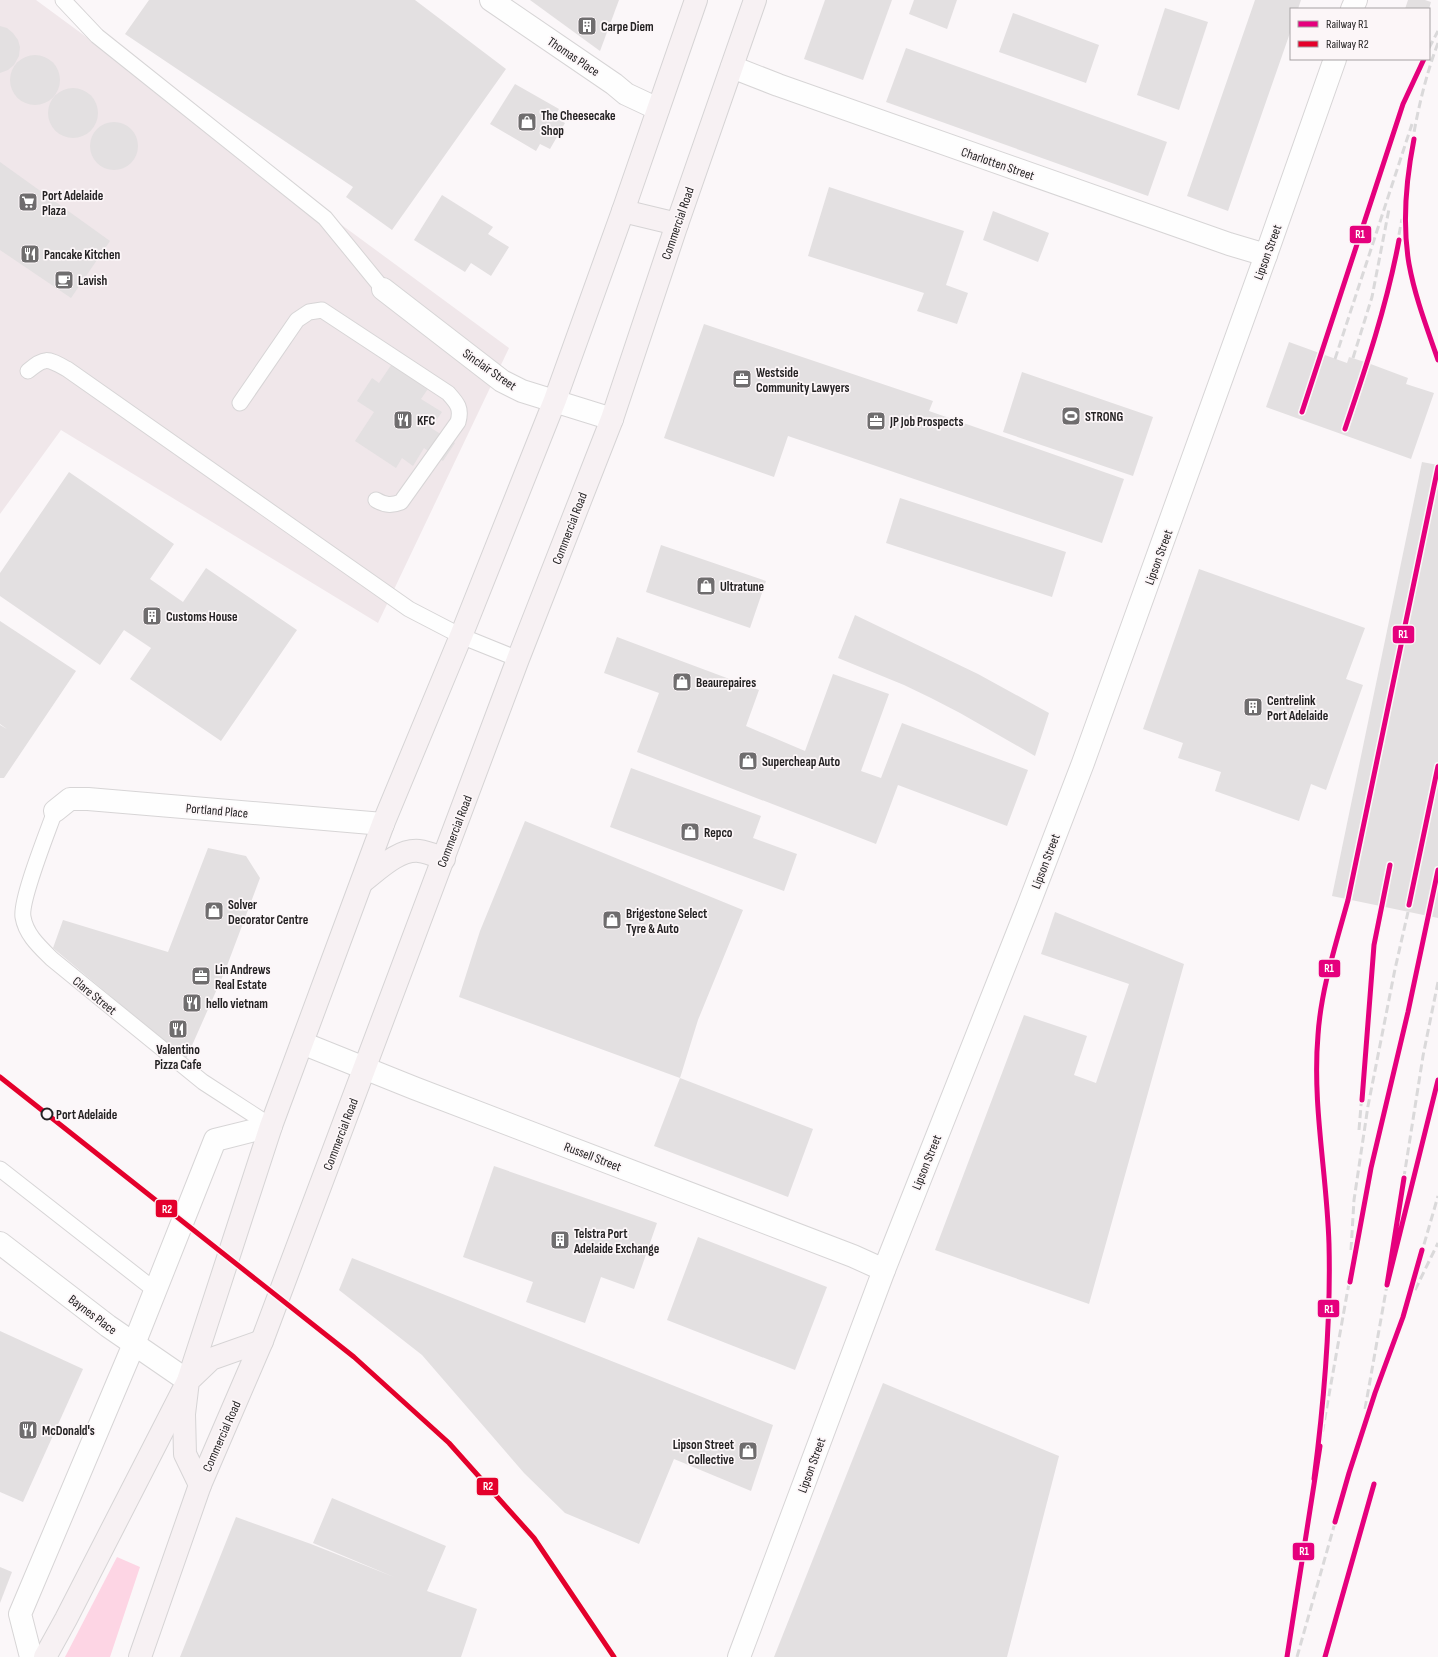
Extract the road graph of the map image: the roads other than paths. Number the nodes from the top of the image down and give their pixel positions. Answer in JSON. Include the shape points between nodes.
{"nodes":[{"id":1,"x":63,"y":0,"type":"edge"},
{"id":2,"x":491,"y":0,"type":"edge"},
{"id":3,"x":696,"y":0,"type":"edge"},
{"id":4,"x":755,"y":0,"type":"edge"},
{"id":5,"x":1335,"y":60,"type":"edge"},
{"id":6,"x":732,"y":67,"type":"junction"},
{"id":7,"x":658,"y":109,"type":"junction"},
{"id":8,"x":623,"y":211,"type":"junction"},
{"id":9,"x":677,"y":224,"type":"junction"},
{"id":10,"x":1266,"y":255,"type":"junction"},
{"id":11,"x":383,"y":289,"type":"joint"},
{"id":12,"x":28,"y":371,"type":"dead end"},
{"id":13,"x":554,"y":400,"type":"junction"},
{"id":14,"x":240,"y":403,"type":"dead end"},
{"id":15,"x":612,"y":418,"type":"junction"},
{"id":16,"x":376,"y":500,"type":"dead end"},
{"id":17,"x":461,"y":636,"type":"junction"},
{"id":18,"x":518,"y":659,"type":"junction"},
{"id":19,"x":55,"y":811,"type":"joint"},
{"id":20,"x":383,"y":824,"type":"junction"},
{"id":21,"x":444,"y":859,"type":"junction"},
{"id":22,"x":362,"y":882,"type":"junction"},
{"id":23,"x":302,"y":1043,"type":"junction"},
{"id":24,"x":365,"y":1068,"type":"junction"},
{"id":25,"x":271,"y":1126,"type":"junction"},
{"id":26,"x":0,"y":1169,"type":"edge"},
{"id":27,"x":0,"y":1243,"type":"edge"},
{"id":28,"x":884,"y":1270,"type":"junction"},
{"id":29,"x":156,"y":1291,"type":"junction"},
{"id":30,"x":262,"y":1341,"type":"junction"},
{"id":31,"x":134,"y":1344,"type":"junction"},
{"id":32,"x":188,"y":1381,"type":"junction"},
{"id":33,"x":200,"y":1485,"type":"junction"},
{"id":34,"x":31,"y":1657,"type":"edge"},
{"id":35,"x":45,"y":1657,"type":"edge"},
{"id":36,"x":140,"y":1657,"type":"edge"},
{"id":37,"x":739,"y":1657,"type":"edge"}],
"edges":[{"from":1,"to":11,"type":"lane","via":[[97,36],[325,218]]},
{"from":2,"to":7,"type":"street","name":"Thomas Place","via":[[626,94]]},
{"from":3,"to":7,"type":"main road"},
{"from":4,"to":6,"type":"main road","name":"Commercial Road"},
{"from":5,"to":10,"type":"street","name":"Lipson Street"},
{"from":6,"to":9,"type":"main road","name":"Commercial Road"},
{"from":6,"to":10,"type":"street","name":"Charlotten Street"},
{"from":7,"to":8,"type":"main road"},
{"from":8,"to":9,"type":"main road"},
{"from":8,"to":13,"type":"main road"},
{"from":9,"to":15,"type":"main road","name":"Commercial Road"},
{"from":10,"to":28,"type":"street","name":"Lipson Street","via":[[1083,763]]},
{"from":11,"to":13,"type":"street","name":"Sinclair Street","via":[[502,381],[522,391]]},
{"from":12,"to":17,"type":"lane","via":[[38,362],[51,360],[67,369],[409,609]]},
{"from":13,"to":15,"type":"street","name":"Sinclair Street"},
{"from":13,"to":17,"type":"main road"},
{"from":14,"to":16,"type":"lane","via":[[297,320],[309,312],[322,310],[448,393],[461,413],[458,422],[401,502],[392,506]]},
{"from":15,"to":18,"type":"main road","name":"Commercial Road"},
{"from":17,"to":18,"type":"lane"},
{"from":17,"to":20,"type":"main road"},
{"from":18,"to":21,"type":"main road","name":"Commercial Road"},
{"from":19,"to":20,"type":"street","name":"Portland Place","via":[[70,799],[88,799]]},
{"from":19,"to":25,"type":"lane","name":"Clare Street","via":[[26,895],[23,916],[32,940],[203,1082]]},
{"from":20,"to":22,"type":"main road"},
{"from":21,"to":22,"type":"main road","via":[[419,851],[407,853],[393,858]]},
{"from":21,"to":24,"type":"main road","name":"Commercial Road"},
{"from":22,"to":23,"type":"main road"},
{"from":23,"to":24,"type":"street","name":"Russell Street"},
{"from":23,"to":25,"type":"main road"},
{"from":24,"to":28,"type":"street","name":"Russell Street","via":[[846,1253]]},
{"from":24,"to":30,"type":"main road","name":"Commercial Road"},
{"from":25,"to":29,"type":"street","via":[[215,1140]]},
{"from":25,"to":32,"type":"main road"},
{"from":26,"to":29,"type":"lane"},
{"from":27,"to":31,"type":"street","name":"Baynes Place"},
{"from":28,"to":37,"type":"street","name":"Lipson Street"},
{"from":29,"to":31,"type":"street"},
{"from":30,"to":32,"type":"main road","via":[[211,1359]]},
{"from":30,"to":33,"type":"main road","name":"Commercial Road"},
{"from":31,"to":32,"type":"street","name":"Baynes Place"},
{"from":31,"to":34,"type":"street","via":[[20,1614]]},
{"from":32,"to":33,"type":"main road","via":[[184,1414],[185,1454]]},
{"from":32,"to":35,"type":"main road"},
{"from":33,"to":36,"type":"main road","name":"Commercial Road"}]}
